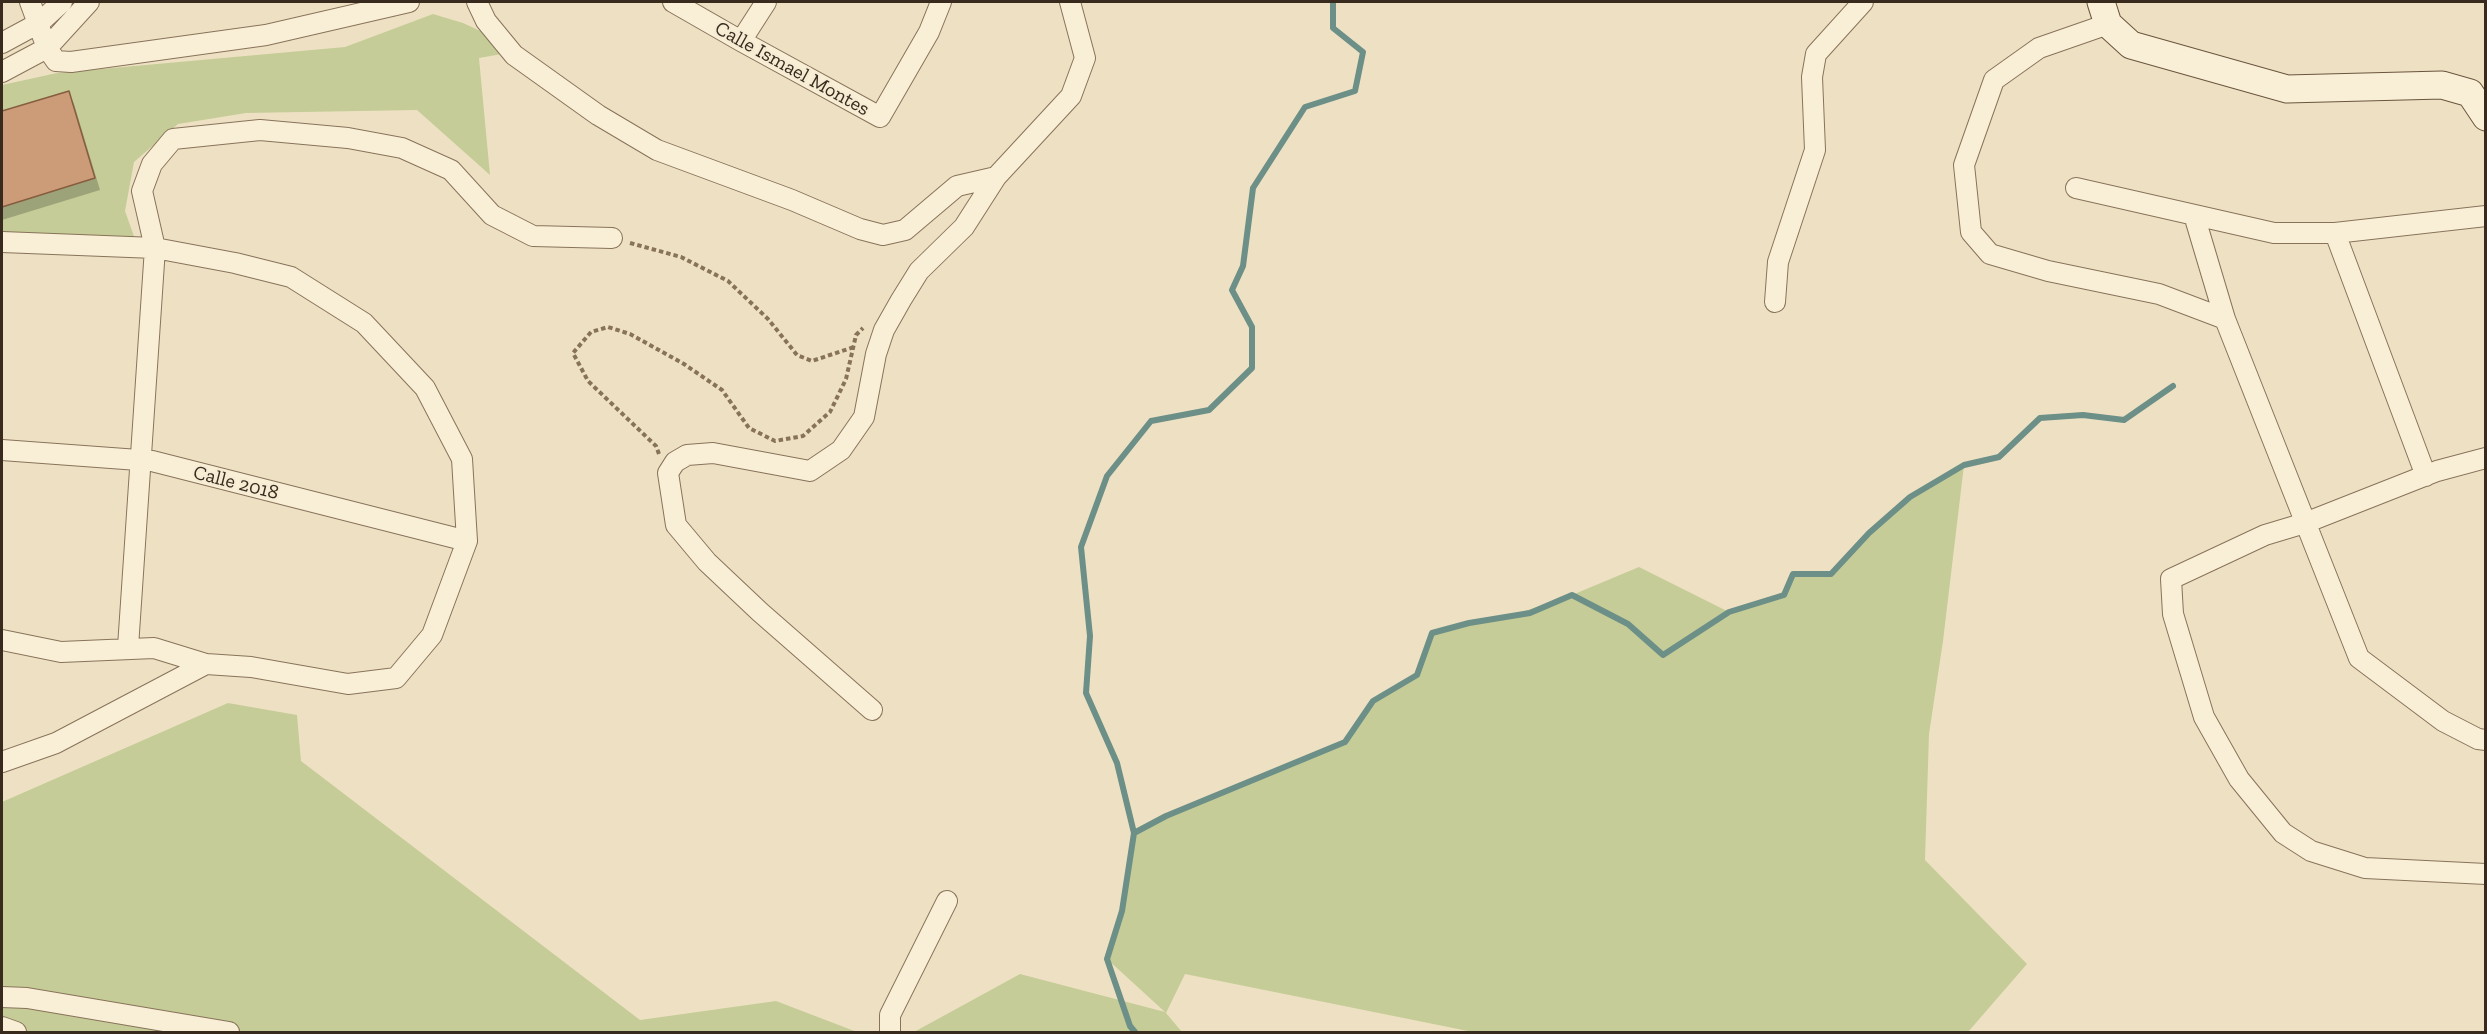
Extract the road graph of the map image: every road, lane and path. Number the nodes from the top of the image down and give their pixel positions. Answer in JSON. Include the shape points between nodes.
{"nodes":[{"id":1,"x":30,"y":2,"type":"edge"},
{"id":2,"x":62,"y":2,"type":"edge"},
{"id":3,"x":89,"y":2,"type":"edge"},
{"id":4,"x":409,"y":2,"type":"edge"},
{"id":5,"x":477,"y":2,"type":"edge"},
{"id":6,"x":673,"y":2,"type":"edge"},
{"id":7,"x":765,"y":2,"type":"edge"},
{"id":8,"x":941,"y":2,"type":"edge"},
{"id":9,"x":1070,"y":2,"type":"edge"},
{"id":10,"x":1863,"y":2,"type":"edge"},
{"id":11,"x":2105,"y":13,"type":"edge"},
{"id":12,"x":39,"y":23,"type":"junction"},
{"id":13,"x":741,"y":42,"type":"junction"},
{"id":14,"x":2,"y":43,"type":"edge"},
{"id":15,"x":47,"y":48,"type":"junction"},
{"id":16,"x":2,"y":72,"type":"edge"},
{"id":17,"x":2478,"y":92,"type":"edge"},
{"id":18,"x":2486,"y":117,"type":"edge"},
{"id":19,"x":996,"y":177,"type":"junction"},
{"id":20,"x":2076,"y":188,"type":"dead end"},
{"id":21,"x":2194,"y":215,"type":"junction"},
{"id":22,"x":2486,"y":216,"type":"edge"},
{"id":23,"x":2335,"y":233,"type":"junction"},
{"id":24,"x":612,"y":238,"type":"joint"},
{"id":25,"x":2,"y":242,"type":"edge"},
{"id":26,"x":155,"y":248,"type":"junction"},
{"id":27,"x":1774,"y":302,"type":"dead end"},
{"id":28,"x":2225,"y":319,"type":"junction"},
{"id":29,"x":869,"y":321,"type":"dead end"},
{"id":30,"x":854,"y":347,"type":"junction"},
{"id":31,"x":2,"y":450,"type":"edge"},
{"id":32,"x":2486,"y":458,"type":"edge"},
{"id":33,"x":141,"y":460,"type":"junction"},
{"id":34,"x":668,"y":473,"type":"junction"},
{"id":35,"x":2426,"y":476,"type":"junction"},
{"id":36,"x":2305,"y":523,"type":"junction"},
{"id":37,"x":467,"y":541,"type":"junction"},
{"id":38,"x":2,"y":640,"type":"edge"},
{"id":39,"x":128,"y":647,"type":"junction"},
{"id":40,"x":206,"y":664,"type":"junction"},
{"id":41,"x":872,"y":710,"type":"dead end"},
{"id":42,"x":2486,"y":740,"type":"edge"},
{"id":43,"x":2,"y":762,"type":"edge"},
{"id":44,"x":2486,"y":874,"type":"edge"},
{"id":45,"x":947,"y":901,"type":"dead end"},
{"id":46,"x":2,"y":997,"type":"edge"},
{"id":47,"x":2,"y":1027,"type":"edge"},
{"id":48,"x":16,"y":1032,"type":"edge"},
{"id":49,"x":229,"y":1032,"type":"edge"},
{"id":50,"x":890,"y":1032,"type":"edge"}],
"edges":[{"from":1,"to":12,"type":"street"},
{"from":2,"to":12,"type":"street"},
{"from":3,"to":15,"type":"street"},
{"from":4,"to":15,"type":"street","via":[[266,35],[93,61],[56,61]]},
{"from":5,"to":19,"type":"street","via":[[486,21],[513,56],[598,115],[657,150],[860,230],[883,235],[906,230],[957,186]]},
{"from":6,"to":13,"type":"street","name":"Calle Ismael Montes"},
{"from":7,"to":13,"type":"street"},
{"from":8,"to":13,"type":"street","name":"Calle Ismael Montes","via":[[929,32],[880,117]]},
{"from":9,"to":19,"type":"street","via":[[1085,58],[1071,96]]},
{"from":10,"to":27,"type":"street","via":[[1816,54],[1812,77],[1815,150],[1778,262]]},
{"from":11,"to":17,"type":"street","via":[[2132,45],[2288,89],[2442,85]]},
{"from":11,"to":28,"type":"street","via":[[2039,48],[1994,80],[1964,165],[1971,232],[1990,254],[2048,271],[2159,294]]},
{"from":12,"to":14,"type":"street"},
{"from":12,"to":15,"type":"street"},
{"from":15,"to":16,"type":"street"},
{"from":17,"to":18,"type":"street"},
{"from":19,"to":34,"type":"street","via":[[964,227],[919,271],[884,330],[864,417],[841,450],[810,471],[713,453],[687,455],[675,462]]},
{"from":20,"to":21,"type":"street"},
{"from":21,"to":23,"type":"street","via":[[2274,233]]},
{"from":21,"to":28,"type":"street"},
{"from":22,"to":23,"type":"street"},
{"from":23,"to":35,"type":"street"},
{"from":24,"to":26,"type":"street","via":[[533,236],[492,215],[451,170],[402,148],[348,138],[260,130],[173,139],[152,164],[142,191]]},
{"from":24,"to":30,"type":"path","via":[[681,257],[728,281],[768,319],[797,355],[812,362]]},
{"from":25,"to":26,"type":"street"},
{"from":26,"to":33,"type":"street"},
{"from":26,"to":37,"type":"street","via":[[291,277],[364,322],[425,388],[462,459]]},
{"from":28,"to":36,"type":"street"},
{"from":29,"to":30,"type":"path","via":[[856,335]]},
{"from":30,"to":34,"type":"path","via":[[846,379],[830,412],[803,436],[775,441],[749,428],[722,390],[684,364],[630,334],[608,327],[591,332],[573,353],[583,372],[656,446]]},
{"from":31,"to":33,"type":"street","name":"Calle 2018"},
{"from":32,"to":35,"type":"street"},
{"from":33,"to":37,"type":"street","name":"Calle 2018"},
{"from":33,"to":39,"type":"street"},
{"from":34,"to":41,"type":"street","via":[[676,525],[707,562]]},
{"from":35,"to":36,"type":"street"},
{"from":36,"to":42,"type":"street","via":[[2360,658],[2443,721]]},
{"from":36,"to":44,"type":"street","via":[[2265,535],[2171,579],[2173,614],[2204,717],[2239,779],[2283,833],[2311,851],[2365,868]]},
{"from":37,"to":40,"type":"street","via":[[432,635],[396,678],[348,684],[251,667]]},
{"from":38,"to":39,"type":"street","via":[[61,652]]},
{"from":39,"to":40,"type":"street","via":[[154,648]]},
{"from":40,"to":43,"type":"street","via":[[56,743]]},
{"from":45,"to":50,"type":"street","via":[[890,1015]]},
{"from":46,"to":49,"type":"street"},
{"from":47,"to":48,"type":"street"}]}
